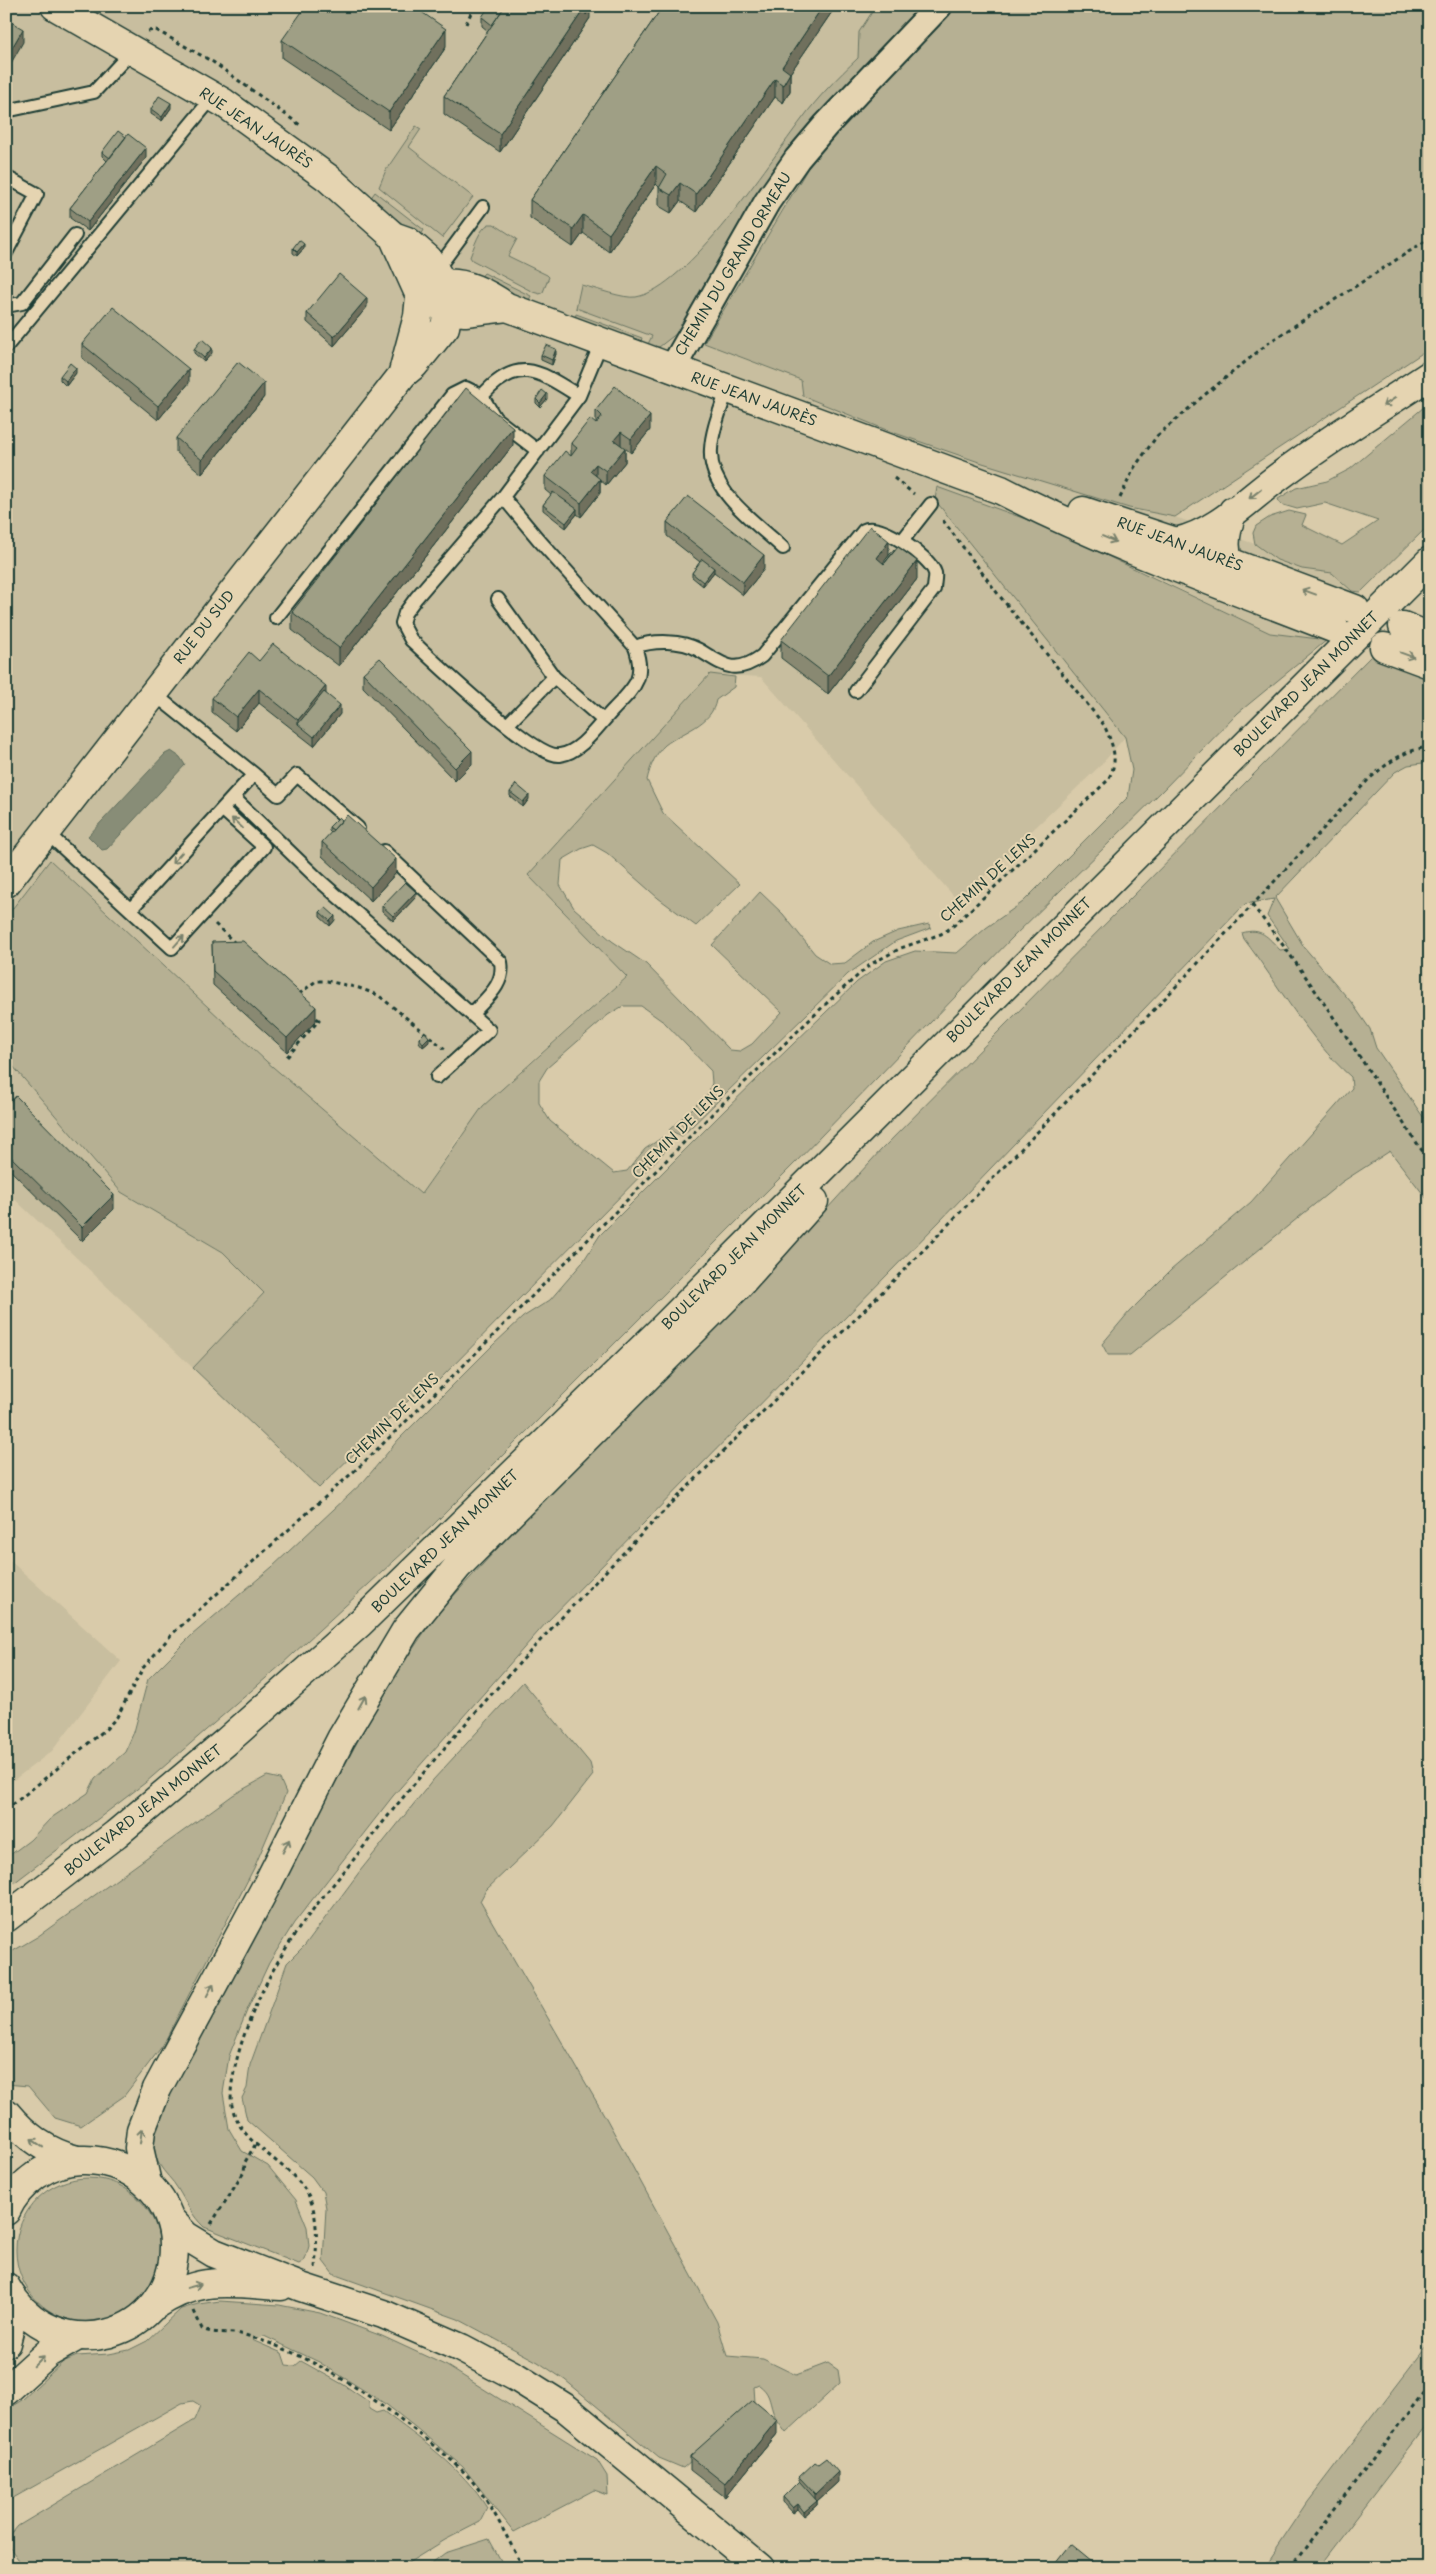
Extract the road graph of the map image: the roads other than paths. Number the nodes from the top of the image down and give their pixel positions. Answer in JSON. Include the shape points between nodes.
{"nodes":[{"id":1,"x":55,"y":6,"type":"edge"},
{"id":2,"x":939,"y":6,"type":"edge"},
{"id":3,"x":136,"y":42,"type":"junction"},
{"id":4,"x":213,"y":97,"type":"junction"},
{"id":5,"x":6,"y":111,"type":"edge"},
{"id":6,"x":6,"y":177,"type":"edge"},
{"id":7,"x":483,"y":207,"type":"dead end"},
{"id":8,"x":75,"y":235,"type":"dead end"},
{"id":9,"x":393,"y":236,"type":"junction"},
{"id":10,"x":6,"y":253,"type":"edge"},
{"id":11,"x":420,"y":296,"type":"junction"},
{"id":12,"x":448,"y":301,"type":"junction"},
{"id":13,"x":6,"y":306,"type":"edge"},
{"id":14,"x":601,"y":343,"type":"junction"},
{"id":15,"x":6,"y":347,"type":"edge"},
{"id":16,"x":672,"y":369,"type":"junction"},
{"id":17,"x":403,"y":374,"type":"junction"},
{"id":18,"x":1430,"y":375,"type":"edge"},
{"id":19,"x":727,"y":390,"type":"junction"},
{"id":20,"x":482,"y":396,"type":"junction"},
{"id":21,"x":579,"y":396,"type":"junction"},
{"id":22,"x":538,"y":451,"type":"junction"},
{"id":23,"x":1001,"y":490,"type":"junction"},
{"id":24,"x":503,"y":496,"type":"junction"},
{"id":25,"x":931,"y":504,"type":"road end"},
{"id":26,"x":1233,"y":511,"type":"junction"},
{"id":27,"x":902,"y":541,"type":"junction"},
{"id":28,"x":1176,"y":542,"type":"junction"},
{"id":29,"x":783,"y":548,"type":"dead end"},
{"id":30,"x":1430,"y":561,"type":"edge"},
{"id":31,"x":1228,"y":562,"type":"junction"},
{"id":32,"x":1430,"y":581,"type":"edge"},
{"id":33,"x":498,"y":599,"type":"dead end"},
{"id":34,"x":1268,"y":603,"type":"junction"},
{"id":35,"x":1354,"y":609,"type":"dead end"},
{"id":36,"x":276,"y":618,"type":"dead end"},
{"id":37,"x":1403,"y":626,"type":"dead end"},
{"id":38,"x":1335,"y":629,"type":"dead end"},
{"id":39,"x":1430,"y":637,"type":"edge"},
{"id":40,"x":635,"y":647,"type":"junction"},
{"id":41,"x":1384,"y":647,"type":"dead end"},
{"id":42,"x":1430,"y":664,"type":"edge"},
{"id":43,"x":554,"y":677,"type":"junction"},
{"id":44,"x":856,"y":691,"type":"dead end"},
{"id":45,"x":153,"y":693,"type":"junction"},
{"id":46,"x":604,"y":720,"type":"junction"},
{"id":47,"x":506,"y":725,"type":"junction"},
{"id":48,"x":254,"y":774,"type":"junction"},
{"id":49,"x":234,"y":797,"type":"junction"},
{"id":50,"x":222,"y":810,"type":"junction"},
{"id":51,"x":46,"y":832,"type":"junction"},
{"id":52,"x":6,"y":883,"type":"edge"},
{"id":53,"x":131,"y":909,"type":"junction"},
{"id":54,"x":472,"y":1014,"type":"junction"},
{"id":55,"x":437,"y":1077,"type":"dead end"},
{"id":56,"x":847,"y":1164,"type":"junction"},
{"id":57,"x":6,"y":1918,"type":"edge"},
{"id":58,"x":6,"y":1936,"type":"edge"},
{"id":59,"x":6,"y":2112,"type":"edge"},
{"id":60,"x":77,"y":2160,"type":"junction"},
{"id":61,"x":6,"y":2170,"type":"edge"},
{"id":62,"x":147,"y":2183,"type":"junction"},
{"id":63,"x":8,"y":2208,"type":"edge"},
{"id":64,"x":170,"y":2219,"type":"junction"},
{"id":65,"x":307,"y":2289,"type":"junction"},
{"id":66,"x":9,"y":2292,"type":"edge"},
{"id":67,"x":151,"y":2308,"type":"junction"},
{"id":68,"x":76,"y":2337,"type":"junction"},
{"id":69,"x":6,"y":2343,"type":"edge"},
{"id":70,"x":6,"y":2391,"type":"edge"},
{"id":71,"x":760,"y":2568,"type":"edge"}],
"edges":[{"from":1,"to":3,"type":"main road","name":"RUE JEAN JAURÈS"},
{"from":2,"to":16,"type":"street","name":"CHEMIN DU GRAND ORMEAU","via":[[797,159],[767,202]]},
{"from":3,"to":4,"type":"main road","name":"RUE JEAN JAURÈS"},
{"from":3,"to":5,"type":"lane","via":[[94,92]]},
{"from":4,"to":9,"type":"main road","name":"RUE JEAN JAURÈS","via":[[328,178]]},
{"from":4,"to":15,"type":"lane"},
{"from":6,"to":10,"type":"lane","via":[[37,194]]},
{"from":7,"to":12,"type":"lane"},
{"from":8,"to":13,"type":"lane","via":[[22,304]]},
{"from":9,"to":11,"type":"main road","name":"RUE JEAN JAURÈS"},
{"from":9,"to":12,"type":"main road","name":"RUE JEAN JAURÈS","via":[[418,248]]},
{"from":11,"to":12,"type":"main road","name":"RUE JEAN JAURÈS"},
{"from":11,"to":17,"type":"main road","name":"RUE DU SUD"},
{"from":12,"to":14,"type":"main road","name":"RUE JEAN JAURÈS","via":[[463,286],[485,294],[507,308]]},
{"from":12,"to":17,"type":"main road","name":"RUE DU SUD","via":[[414,365]]},
{"from":14,"to":16,"type":"main road","name":"RUE JEAN JAURÈS"},
{"from":14,"to":21,"type":"lane"},
{"from":16,"to":19,"type":"main road","name":"RUE JEAN JAURÈS"},
{"from":17,"to":45,"type":"main road","name":"RUE DU SUD"},
{"from":18,"to":26,"type":"main road","one_way":true,"via":[[1328,442]]},
{"from":19,"to":23,"type":"main road","name":"RUE JEAN JAURÈS"},
{"from":19,"to":29,"type":"lane","via":[[710,450],[714,473],[723,491]]},
{"from":20,"to":21,"type":"lane","via":[[512,371],[546,376]]},
{"from":20,"to":22,"type":"lane","via":[[495,418]]},
{"from":20,"to":36,"type":"lane","via":[[466,388],[452,395]]},
{"from":21,"to":22,"type":"lane"},
{"from":22,"to":24,"type":"lane"},
{"from":23,"to":28,"type":"main road","name":"RUE JEAN JAURÈS","via":[[1115,521]]},
{"from":23,"to":34,"type":"main road","name":"RUE JEAN JAURÈS","one_way":true,"via":[[1047,514]]},
{"from":24,"to":40,"type":"lane"},
{"from":24,"to":47,"type":"lane","via":[[404,613],[402,623],[411,640]]},
{"from":25,"to":27,"type":"lane"},
{"from":26,"to":28,"type":"main road","via":[[1214,526]]},
{"from":26,"to":31,"type":"main road","via":[[1224,544]]},
{"from":27,"to":40,"type":"lane","via":[[877,528],[864,530],[762,656],[751,664],[727,666],[713,661],[698,649],[663,641]]},
{"from":27,"to":44,"type":"lane","via":[[935,573],[934,589]]},
{"from":28,"to":31,"type":"main road","name":"RUE JEAN JAURÈS"},
{"from":30,"to":57,"type":"main road","name":"BOULEVARD JEAN MONNET","via":[[660,1331],[374,1611],[116,1834]]},
{"from":31,"to":34,"type":"main road","via":[[1238,576]]},
{"from":35,"to":31,"type":"main road","name":"RUE JEAN JAURÈS","one_way":true},
{"from":32,"to":56,"type":"main road","name":"BOULEVARD JEAN MONNET"},
{"from":33,"to":43,"type":"lane"},
{"from":34,"to":38,"type":"main road","name":"RUE JEAN JAURÈS"},
{"from":37,"to":39,"type":"main road"},
{"from":40,"to":46,"type":"lane","via":[[641,663],[640,676],[633,689]]},
{"from":41,"to":42,"type":"main road","one_way":true},
{"from":43,"to":46,"type":"lane"},
{"from":43,"to":47,"type":"lane"},
{"from":45,"to":48,"type":"lane"},
{"from":45,"to":51,"type":"main road","name":"RUE DU SUD"},
{"from":46,"to":47,"type":"lane","via":[[574,751],[559,756],[543,751]]},
{"from":48,"to":49,"type":"lane"},
{"from":48,"to":54,"type":"lane","via":[[278,795],[297,775],[501,962],[503,973],[498,986]]},
{"from":49,"to":50,"type":"lane"},
{"from":49,"to":54,"type":"lane","via":[[319,880]]},
{"from":50,"to":53,"type":"lane","one_way":true},
{"from":53,"to":50,"type":"lane","one_way":true,"via":[[172,948],[264,847]]},
{"from":51,"to":52,"type":"main road","name":"RUE DU SUD"},
{"from":51,"to":53,"type":"lane"},
{"from":54,"to":55,"type":"lane","via":[[489,1030]]},
{"from":56,"to":58,"type":"main road","name":"BOULEVARD JEAN MONNET","via":[[368,1634],[187,1794]]},
{"from":62,"to":56,"type":"main road","one_way":true,"via":[[141,2162],[140,2139],[146,2113],[157,2089],[341,1739],[398,1642],[458,1566],[739,1285]]},
{"from":60,"to":59,"type":"main road","one_way":true,"via":[[57,2155],[41,2146]]},
{"from":60,"to":62,"type":"main road","via":[[107,2162]]},
{"from":60,"to":63,"type":"main road","via":[[38,2174],[19,2191]]},
{"from":61,"to":63,"type":"main road","via":[[10,2190]]},
{"from":62,"to":64,"type":"main road"},
{"from":64,"to":65,"type":"main road","via":[[200,2246]]},
{"from":64,"to":67,"type":"main road","via":[[174,2257],[170,2276]]},
{"from":67,"to":65,"type":"main road","one_way":true,"via":[[191,2286],[217,2283]]},
{"from":65,"to":71,"type":"main road","via":[[383,2314],[461,2348],[568,2409]]},
{"from":66,"to":68,"type":"main road","via":[[24,2312],[39,2324]]},
{"from":66,"to":69,"type":"main road","via":[[13,2314]]},
{"from":67,"to":68,"type":"main road","via":[[117,2332]]},
{"from":70,"to":68,"type":"main road","one_way":true,"via":[[48,2353]]}]}
